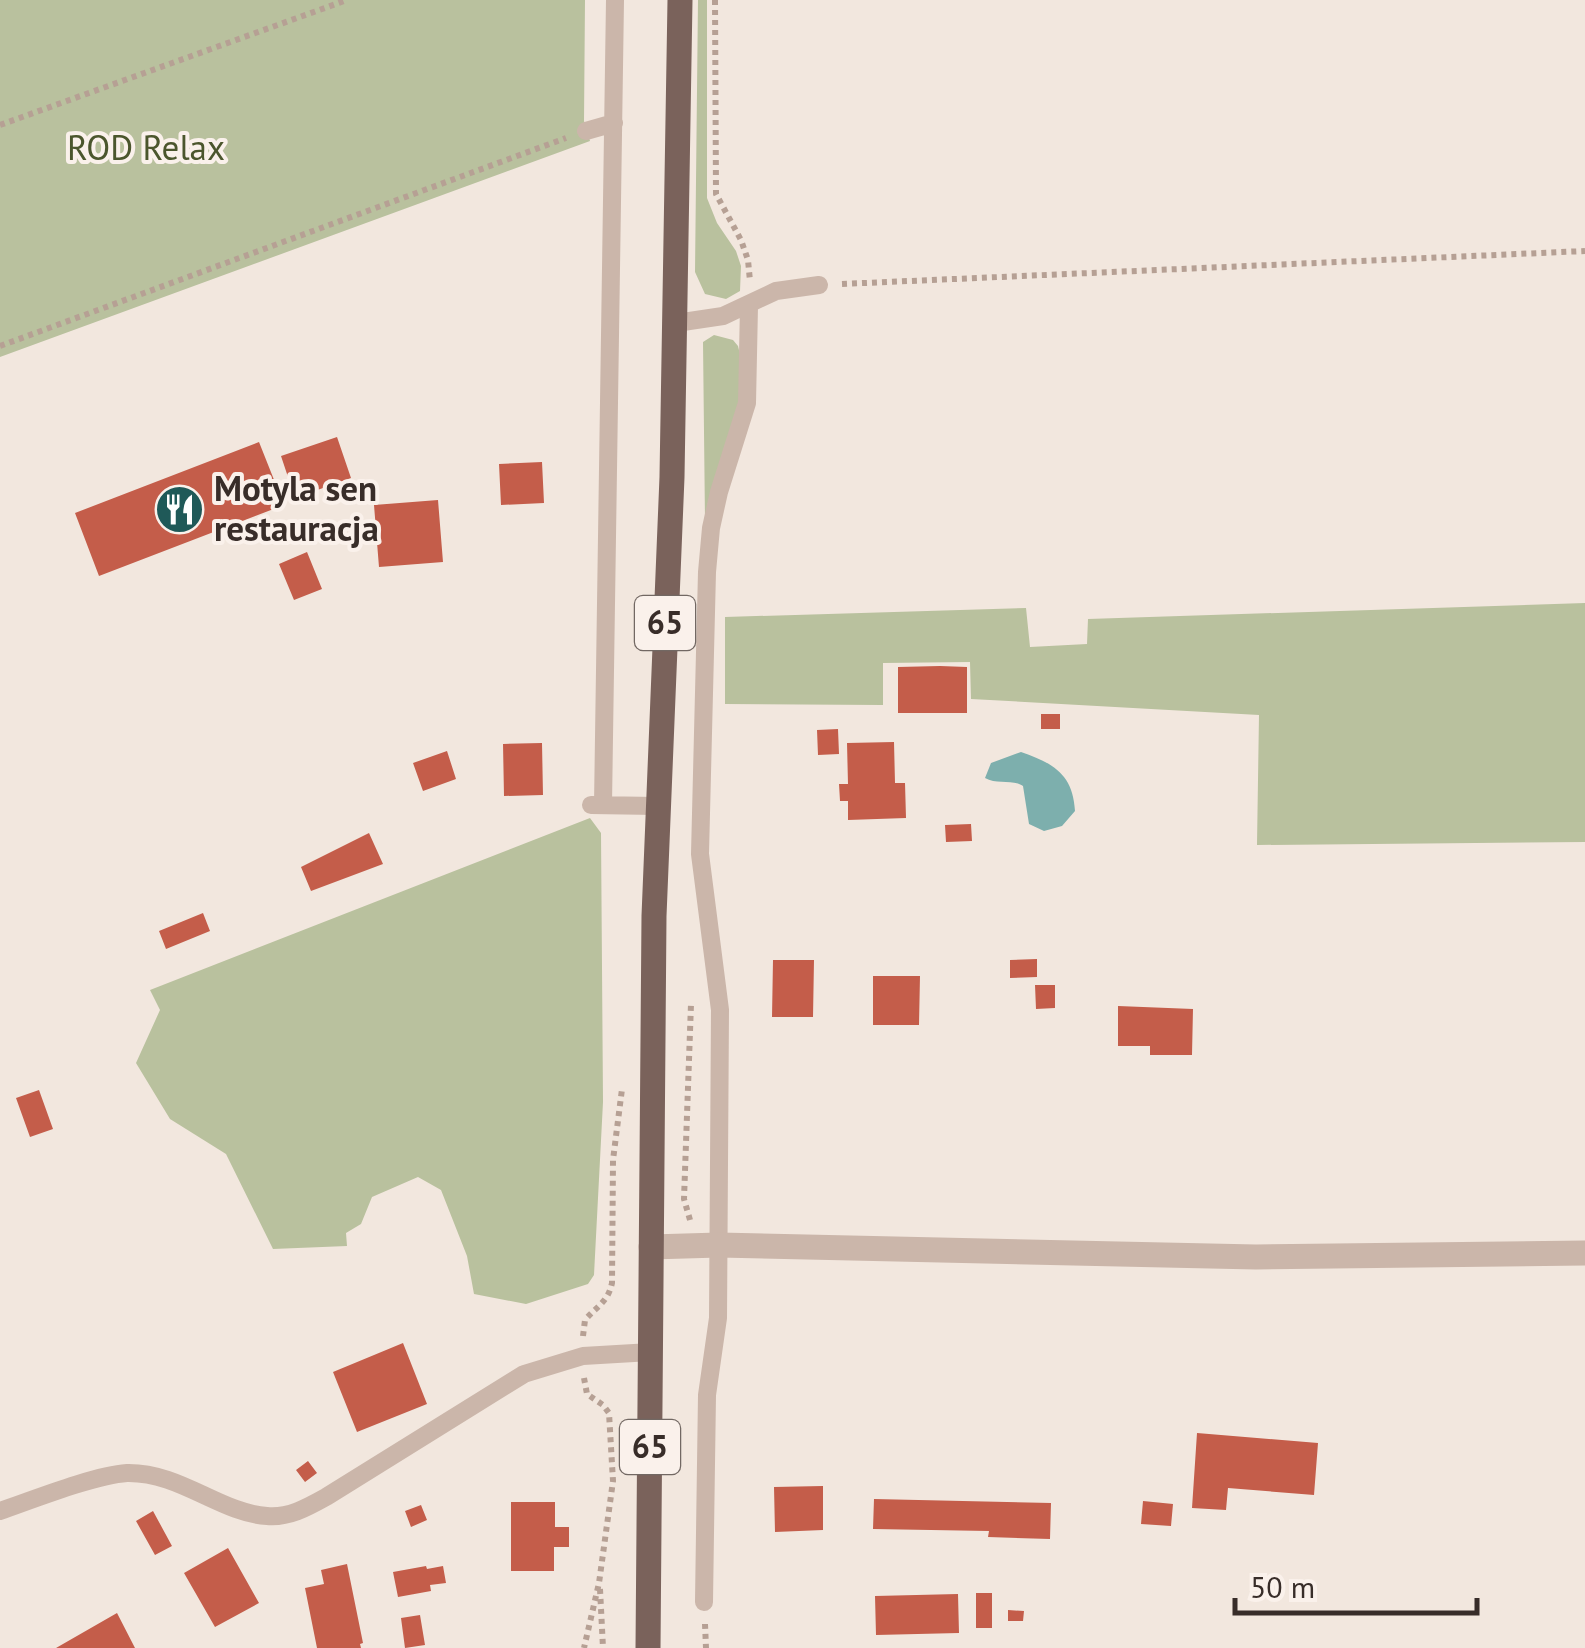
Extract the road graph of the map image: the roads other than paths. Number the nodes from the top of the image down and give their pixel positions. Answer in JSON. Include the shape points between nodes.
{"nodes":[{"id":1,"x":615,"y":0,"type":"edge"},
{"id":2,"x":680,"y":0,"type":"edge"},
{"id":3,"x":614,"y":123,"type":"junction"},
{"id":4,"x":586,"y":131,"type":"road end"},
{"id":5,"x":819,"y":285,"type":"road end"},
{"id":6,"x":749,"y":306,"type":"junction"},
{"id":7,"x":676,"y":323,"type":"junction"},
{"id":8,"x":657,"y":806,"type":"junction"},
{"id":9,"x":719,"y":1245,"type":"junction"},
{"id":10,"x":650,"y":1247,"type":"junction"},
{"id":11,"x":1585,"y":1253,"type":"edge"},
{"id":12,"x":651,"y":1352,"type":"junction"},
{"id":13,"x":0,"y":1511,"type":"edge"},
{"id":14,"x":704,"y":1602,"type":"dead end"},
{"id":15,"x":648,"y":1648,"type":"edge"}],
"edges":[{"from":1,"to":3,"type":"lane"},
{"from":2,"to":7,"type":"main road","number":"65"},
{"from":3,"to":4,"type":"lane"},
{"from":3,"to":8,"type":"lane","via":[[597,805]]},
{"from":5,"to":6,"type":"lane","via":[[776,291]]},
{"from":6,"to":7,"type":"lane"},
{"from":6,"to":9,"type":"lane","via":[[747,403],[719,492],[707,572],[700,854],[720,1010]]},
{"from":7,"to":8,"type":"main road","number":"65"},
{"from":8,"to":10,"type":"main road","number":"65"},
{"from":9,"to":10,"type":"street"},
{"from":9,"to":11,"type":"street","via":[[1256,1258]]},
{"from":9,"to":14,"type":"lane","via":[[707,1395]]},
{"from":10,"to":12,"type":"main road","number":"65"},
{"from":12,"to":13,"type":"lane","via":[[583,1356],[524,1374],[300,1511],[266,1516],[159,1476],[124,1473]]},
{"from":12,"to":15,"type":"main road","number":"65"}]}
